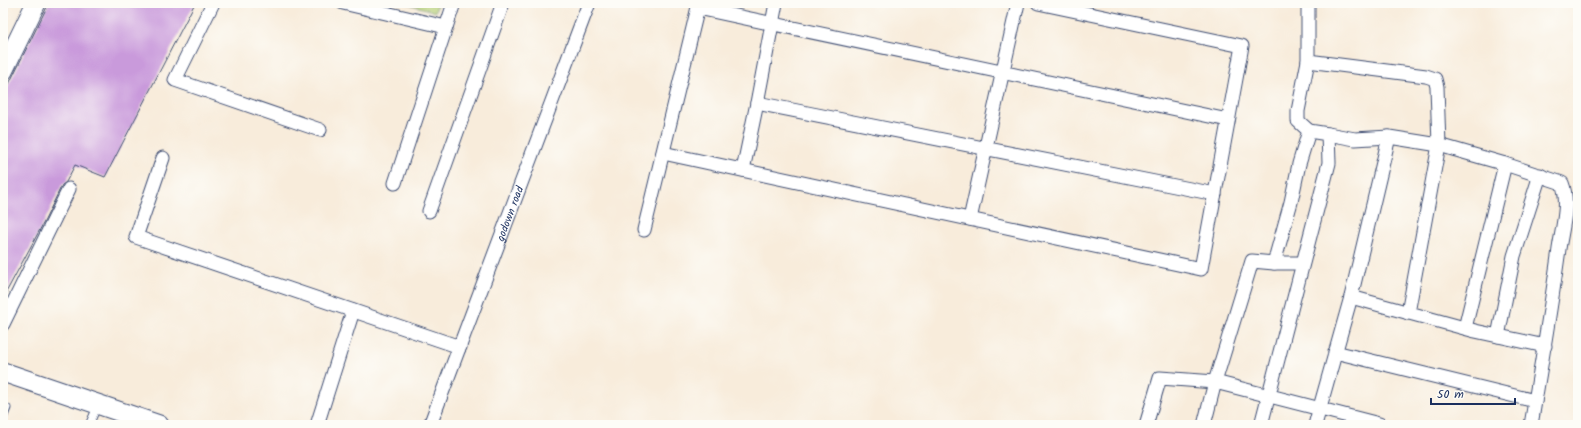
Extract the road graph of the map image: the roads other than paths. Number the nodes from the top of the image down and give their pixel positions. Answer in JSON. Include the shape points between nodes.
{"nodes":[{"id":1,"x":36,"y":3,"type":"edge"},
{"id":2,"x":213,"y":3,"type":"edge"},
{"id":3,"x":343,"y":3,"type":"edge"},
{"id":4,"x":454,"y":3,"type":"edge"},
{"id":5,"x":503,"y":3,"type":"edge"},
{"id":6,"x":589,"y":3,"type":"edge"},
{"id":7,"x":776,"y":3,"type":"edge"},
{"id":8,"x":1018,"y":3,"type":"edge"},
{"id":9,"x":1038,"y":3,"type":"edge"},
{"id":10,"x":1308,"y":3,"type":"edge"},
{"id":11,"x":698,"y":5,"type":"edge"},
{"id":12,"x":772,"y":23,"type":"junction"},
{"id":13,"x":446,"y":27,"type":"junction"},
{"id":14,"x":1308,"y":61,"type":"junction"},
{"id":15,"x":3,"y":71,"type":"edge"},
{"id":16,"x":1002,"y":72,"type":"junction"},
{"id":17,"x":757,"y":103,"type":"junction"},
{"id":18,"x":1228,"y":120,"type":"junction"},
{"id":19,"x":320,"y":130,"type":"dead end"},
{"id":20,"x":1309,"y":131,"type":"junction"},
{"id":21,"x":1328,"y":134,"type":"junction"},
{"id":22,"x":1389,"y":137,"type":"junction"},
{"id":23,"x":1439,"y":145,"type":"junction"},
{"id":24,"x":986,"y":149,"type":"junction"},
{"id":25,"x":663,"y":153,"type":"junction"},
{"id":26,"x":163,"y":158,"type":"dead end"},
{"id":27,"x":1505,"y":164,"type":"junction"},
{"id":28,"x":743,"y":170,"type":"junction"},
{"id":29,"x":1540,"y":175,"type":"junction"},
{"id":30,"x":395,"y":183,"type":"dead end"},
{"id":31,"x":69,"y":189,"type":"dead end"},
{"id":32,"x":1215,"y":194,"type":"junction"},
{"id":33,"x":429,"y":211,"type":"dead end"},
{"id":34,"x":970,"y":219,"type":"junction"},
{"id":35,"x":644,"y":230,"type":"dead end"},
{"id":36,"x":1274,"y":263,"type":"junction"},
{"id":37,"x":1302,"y":263,"type":"junction"},
{"id":38,"x":1350,"y":297,"type":"junction"},
{"id":39,"x":353,"y":311,"type":"junction"},
{"id":40,"x":1408,"y":313,"type":"junction"},
{"id":41,"x":3,"y":324,"type":"edge"},
{"id":42,"x":1465,"y":328,"type":"junction"},
{"id":43,"x":1498,"y":336,"type":"junction"},
{"id":44,"x":1545,"y":346,"type":"junction"},
{"id":45,"x":460,"y":347,"type":"junction"},
{"id":46,"x":1335,"y":352,"type":"junction"},
{"id":47,"x":3,"y":372,"type":"edge"},
{"id":48,"x":1215,"y":382,"type":"junction"},
{"id":49,"x":1269,"y":396,"type":"junction"},
{"id":50,"x":1535,"y":401,"type":"junction"},
{"id":51,"x":98,"y":405,"type":"junction"},
{"id":52,"x":7,"y":408,"type":"dead end"},
{"id":53,"x":1319,"y":409,"type":"junction"},
{"id":54,"x":3,"y":418,"type":"edge"},
{"id":55,"x":89,"y":425,"type":"edge"},
{"id":56,"x":159,"y":425,"type":"edge"},
{"id":57,"x":317,"y":425,"type":"edge"},
{"id":58,"x":430,"y":425,"type":"edge"},
{"id":59,"x":1146,"y":425,"type":"edge"},
{"id":60,"x":1204,"y":425,"type":"edge"},
{"id":61,"x":1261,"y":425,"type":"edge"},
{"id":62,"x":1315,"y":425,"type":"edge"},
{"id":63,"x":1381,"y":425,"type":"edge"},
{"id":64,"x":1532,"y":425,"type":"edge"}],
"edges":[{"from":1,"to":15,"type":"main road"},
{"from":2,"to":19,"type":"street","via":[[175,80]]},
{"from":3,"to":13,"type":"street"},
{"from":4,"to":13,"type":"street"},
{"from":5,"to":33,"type":"street"},
{"from":6,"to":45,"type":"street","name":"godown road"},
{"from":7,"to":12,"type":"street"},
{"from":8,"to":16,"type":"street"},
{"from":9,"to":18,"type":"street","via":[[1242,46]]},
{"from":10,"to":14,"type":"street"},
{"from":11,"to":12,"type":"street"},
{"from":11,"to":25,"type":"street"},
{"from":12,"to":16,"type":"street"},
{"from":12,"to":17,"type":"street"},
{"from":13,"to":30,"type":"street"},
{"from":14,"to":20,"type":"street","via":[[1298,121]]},
{"from":14,"to":23,"type":"street","via":[[1435,78]]},
{"from":16,"to":18,"type":"street"},
{"from":16,"to":24,"type":"street"},
{"from":17,"to":24,"type":"street"},
{"from":17,"to":28,"type":"street"},
{"from":18,"to":32,"type":"street"},
{"from":20,"to":21,"type":"street"},
{"from":20,"to":36,"type":"street"},
{"from":21,"to":22,"type":"street","via":[[1355,138]]},
{"from":21,"to":37,"type":"street","via":[[1329,163]]},
{"from":22,"to":23,"type":"street"},
{"from":22,"to":38,"type":"street"},
{"from":23,"to":27,"type":"street"},
{"from":23,"to":40,"type":"street"},
{"from":24,"to":32,"type":"street"},
{"from":24,"to":34,"type":"street"},
{"from":25,"to":28,"type":"street"},
{"from":25,"to":35,"type":"street"},
{"from":26,"to":39,"type":"street","via":[[136,237]]},
{"from":27,"to":29,"type":"street"},
{"from":27,"to":42,"type":"street"},
{"from":28,"to":34,"type":"street"},
{"from":29,"to":43,"type":"street","via":[[1514,256]]},
{"from":29,"to":44,"type":"street","via":[[1562,183],[1566,193]]},
{"from":31,"to":41,"type":"street"},
{"from":32,"to":34,"type":"street","via":[[1201,269]]},
{"from":36,"to":37,"type":"street"},
{"from":36,"to":48,"type":"street","via":[[1252,261]]},
{"from":37,"to":49,"type":"street"},
{"from":38,"to":40,"type":"street"},
{"from":38,"to":46,"type":"street"},
{"from":39,"to":45,"type":"street"},
{"from":39,"to":57,"type":"street"},
{"from":40,"to":42,"type":"street"},
{"from":42,"to":43,"type":"street"},
{"from":43,"to":44,"type":"street"},
{"from":44,"to":50,"type":"street"},
{"from":45,"to":58,"type":"street","name":"godown road"},
{"from":46,"to":50,"type":"street"},
{"from":46,"to":53,"type":"street"},
{"from":47,"to":51,"type":"main road"},
{"from":48,"to":49,"type":"street"},
{"from":48,"to":59,"type":"street","via":[[1160,378]]},
{"from":48,"to":60,"type":"street"},
{"from":49,"to":53,"type":"street"},
{"from":49,"to":61,"type":"street"},
{"from":50,"to":64,"type":"street"},
{"from":51,"to":55,"type":"lane"},
{"from":51,"to":56,"type":"main road"},
{"from":52,"to":54,"type":"lane"},
{"from":53,"to":62,"type":"street"},
{"from":53,"to":63,"type":"street"}]}
